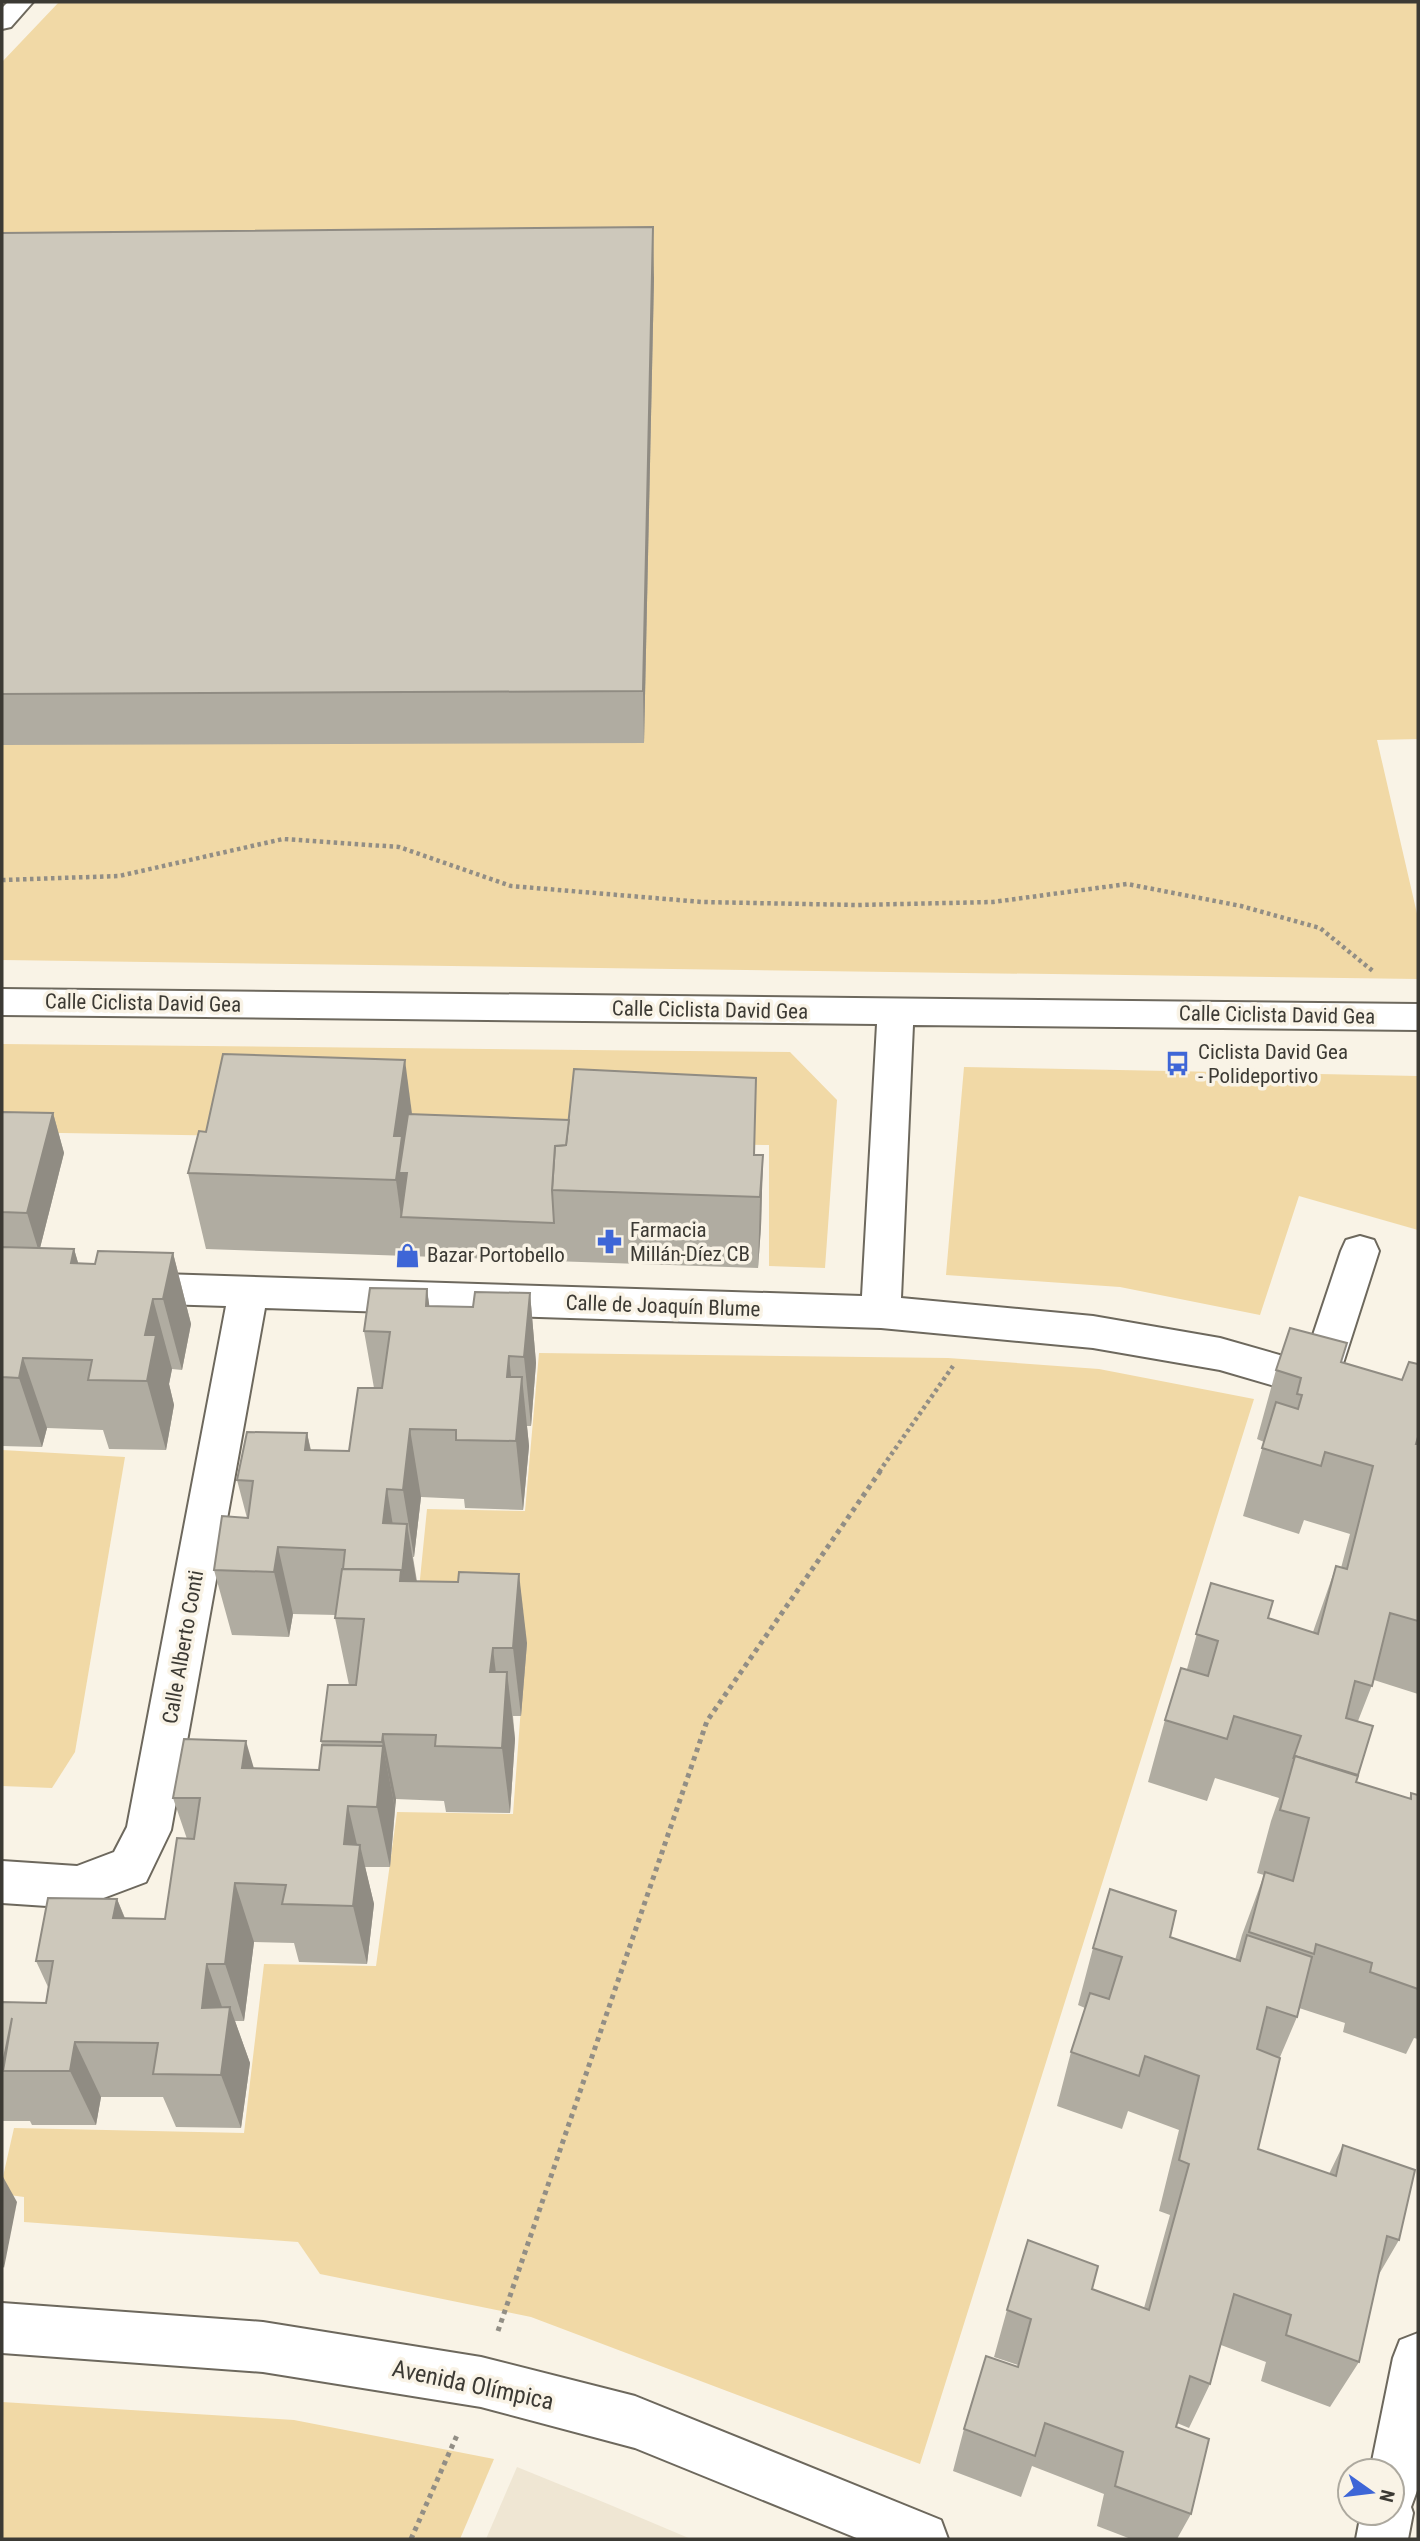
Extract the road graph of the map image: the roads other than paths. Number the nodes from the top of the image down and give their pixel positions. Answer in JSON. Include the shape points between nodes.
{"nodes":[{"id":1,"x":22,"y":2,"type":"edge"},
{"id":2,"x":2,"y":22,"type":"edge"},
{"id":3,"x":2,"y":1002,"type":"edge"},
{"id":4,"x":895,"y":1012,"type":"junction"},
{"id":5,"x":1418,"y":1017,"type":"edge"},
{"id":6,"x":1360,"y":1251,"type":"dead end"},
{"id":7,"x":97,"y":1286,"type":"edge"},
{"id":8,"x":247,"y":1293,"type":"junction"},
{"id":9,"x":881,"y":1312,"type":"junction"},
{"id":10,"x":1317,"y":1382,"type":"junction"},
{"id":11,"x":1418,"y":1412,"type":"edge"},
{"id":12,"x":2,"y":1882,"type":"edge"},
{"id":13,"x":2,"y":2328,"type":"edge"},
{"id":14,"x":1418,"y":2358,"type":"edge"},
{"id":15,"x":1398,"y":2457,"type":"edge"},
{"id":16,"x":922,"y":2539,"type":"edge"}],
"edges":[{"from":1,"to":2,"type":"street"},
{"from":3,"to":4,"type":"street","name":"Calle Ciclista David Gea"},
{"from":4,"to":5,"type":"street","name":"Calle Ciclista David Gea"},
{"from":4,"to":9,"type":"street"},
{"from":6,"to":10,"type":"street"},
{"from":7,"to":8,"type":"street","name":"Calle de Joaquín Blume"},
{"from":8,"to":9,"type":"street","name":"Calle de Joaquín Blume"},
{"from":8,"to":12,"type":"street","name":"Calle Alberto Conti","via":[[149,1830],[130,1867],[77,1887]]},
{"from":9,"to":10,"type":"street","name":"Calle de Joaquín Blume","via":[[1093,1332],[1220,1353]]},
{"from":10,"to":11,"type":"street","name":"Calle de Joaquín Blume"},
{"from":13,"to":16,"type":"street","name":"Avenida Olímpica","via":[[263,2347],[481,2382],[635,2422]]},
{"from":14,"to":15,"type":"street"}]}
